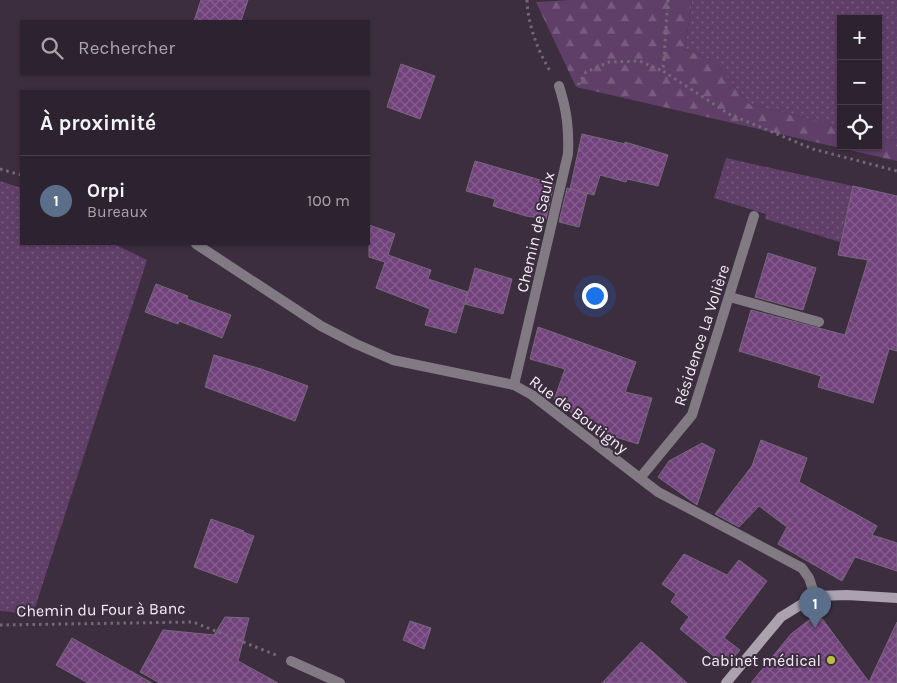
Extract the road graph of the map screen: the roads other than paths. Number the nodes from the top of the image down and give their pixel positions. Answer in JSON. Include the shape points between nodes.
{"nodes":[{"id":1,"x":559,"y":86,"type":"road end"},
{"id":2,"x":754,"y":216,"type":"dead end"},
{"id":3,"x":198,"y":245,"type":"edge"},
{"id":4,"x":730,"y":297,"type":"junction"},
{"id":5,"x":819,"y":322,"type":"dead end"},
{"id":6,"x":514,"y":385,"type":"junction"},
{"id":7,"x":640,"y":478,"type":"junction"},
{"id":8,"x":815,"y":596,"type":"junction"},
{"id":9,"x":897,"y":598,"type":"edge"},
{"id":10,"x":290,"y":661,"type":"road end"},
{"id":11,"x":340,"y":683,"type":"edge"},
{"id":12,"x":726,"y":683,"type":"edge"}],
"edges":[{"from":1,"to":6,"type":"street","name":"Chemin de Saulx","via":[[569,128],[568,154]]},
{"from":2,"to":4,"type":"street","name":"Résidence La Volière"},
{"from":3,"to":6,"type":"street","name":"Rue de Boutigny","via":[[321,326],[356,344],[393,360]]},
{"from":4,"to":5,"type":"street"},
{"from":4,"to":7,"type":"street","name":"Résidence La Volière","via":[[692,415]]},
{"from":6,"to":7,"type":"street","name":"Rue de Boutigny","via":[[532,395]]},
{"from":7,"to":8,"type":"street","name":"Rue de Boutigny","via":[[658,492],[802,568]]},
{"from":8,"to":9,"type":"main road"},
{"from":8,"to":12,"type":"main road","via":[[782,617]]},
{"from":10,"to":11,"type":"street"}]}
